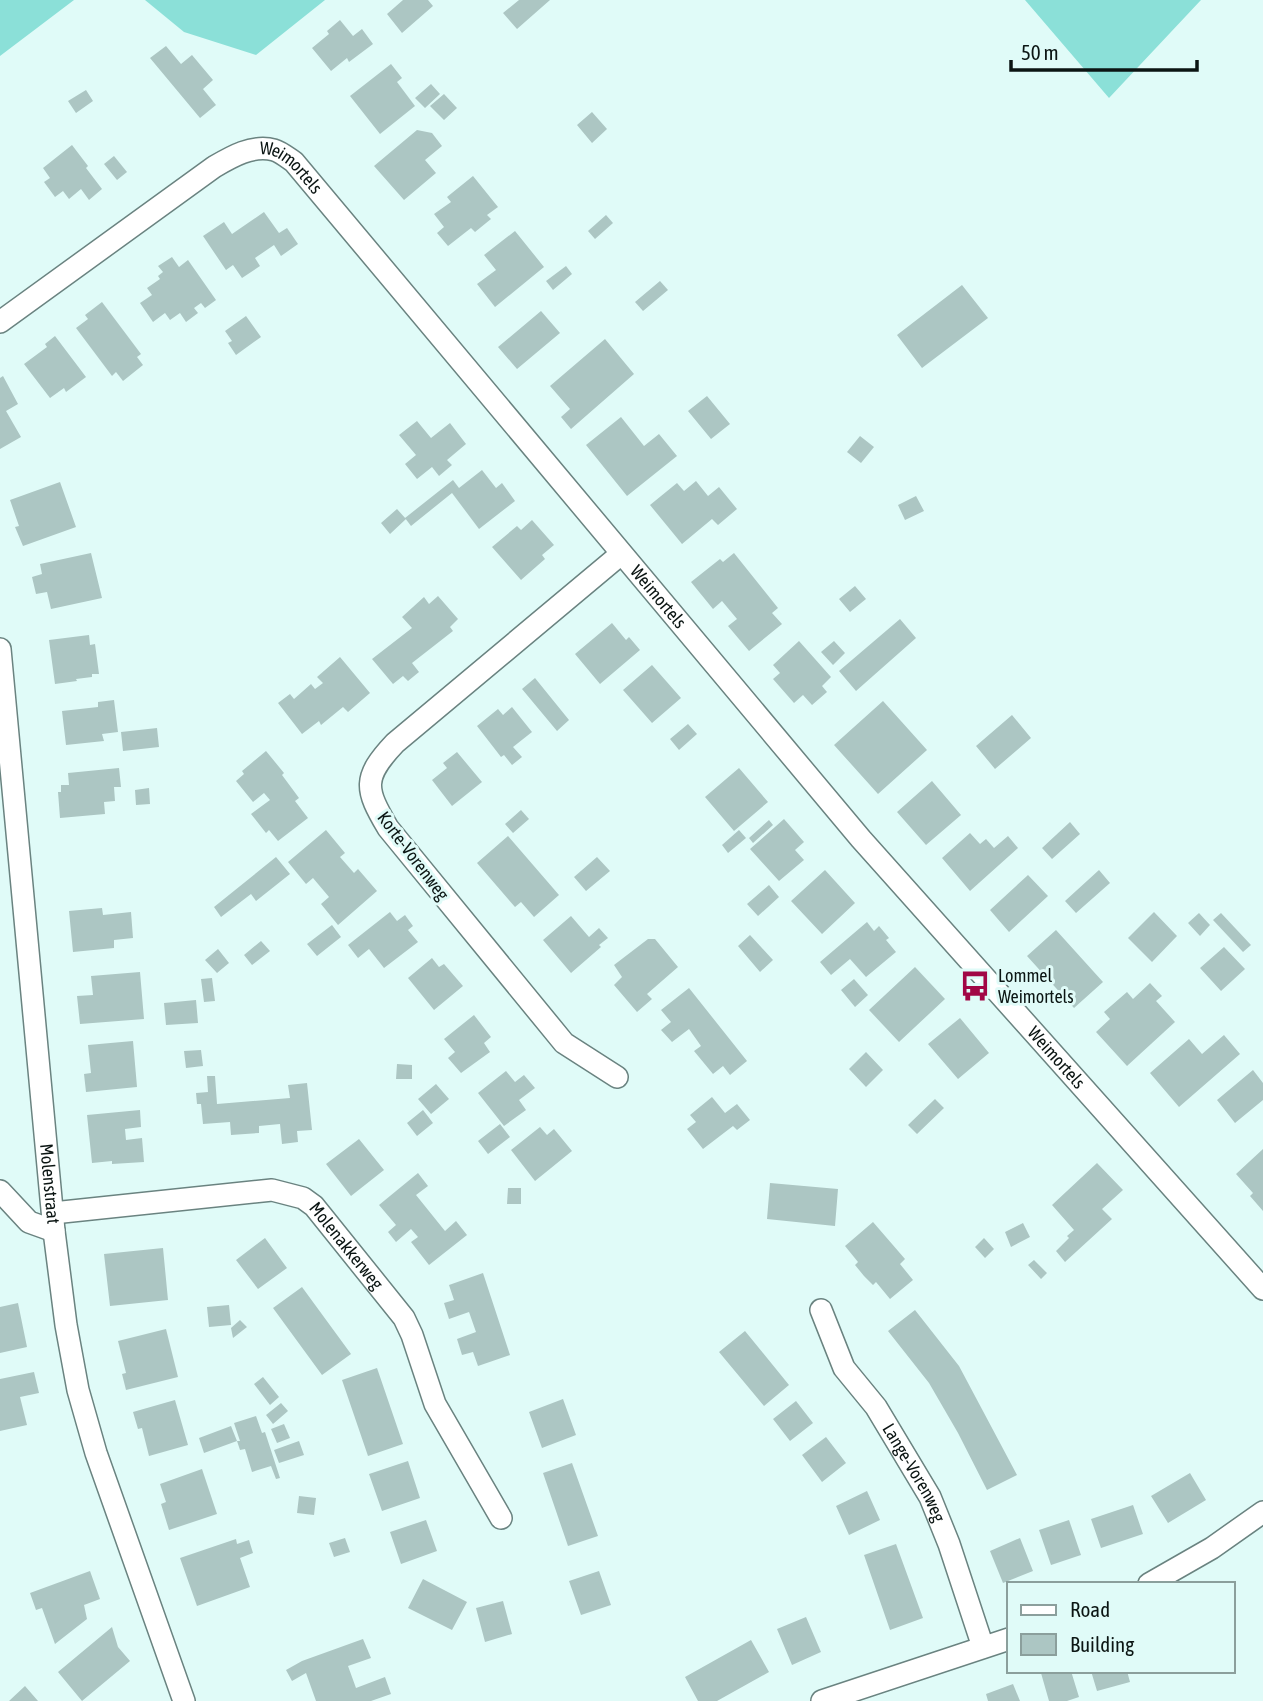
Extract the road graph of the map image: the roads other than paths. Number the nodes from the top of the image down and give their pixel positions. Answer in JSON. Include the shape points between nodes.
{"nodes":[{"id":1,"x":0,"y":322,"type":"edge"},
{"id":2,"x":621,"y":554,"type":"junction"},
{"id":3,"x":0,"y":649,"type":"edge"},
{"id":4,"x":617,"y":1077,"type":"dead end"},
{"id":5,"x":0,"y":1191,"type":"edge"},
{"id":6,"x":54,"y":1222,"type":"junction"},
{"id":7,"x":1263,"y":1289,"type":"edge"},
{"id":8,"x":821,"y":1311,"type":"dead end"},
{"id":9,"x":1263,"y":1513,"type":"edge"},
{"id":10,"x":501,"y":1518,"type":"dead end"},
{"id":11,"x":1152,"y":1582,"type":"edge"},
{"id":12,"x":1007,"y":1640,"type":"edge"},
{"id":13,"x":983,"y":1647,"type":"junction"},
{"id":14,"x":184,"y":1701,"type":"edge"},
{"id":15,"x":822,"y":1701,"type":"edge"}],
"edges":[{"from":1,"to":2,"type":"street","name":"Weimortels","via":[[214,167],[256,149],[275,150],[294,162]]},
{"from":2,"to":4,"type":"street","name":"Korte-Vorenweg","via":[[395,743],[379,761],[370,784],[371,796],[388,828],[564,1043]]},
{"from":2,"to":7,"type":"street","name":"Weimortels","via":[[862,839]]},
{"from":3,"to":6,"type":"street","name":"Molenstraat"},
{"from":5,"to":6,"type":"street","via":[[29,1222]]},
{"from":6,"to":10,"type":"street","name":"Molenakkerweg","via":[[272,1190],[303,1198],[404,1318],[435,1404]]},
{"from":6,"to":14,"type":"street","name":"Molenstraat","via":[[78,1390]]},
{"from":8,"to":13,"type":"street","name":"Lange-Vorenweg","via":[[844,1368],[876,1407],[930,1497]]},
{"from":9,"to":11,"type":"street"},
{"from":12,"to":13,"type":"street"},
{"from":13,"to":15,"type":"street"}]}
